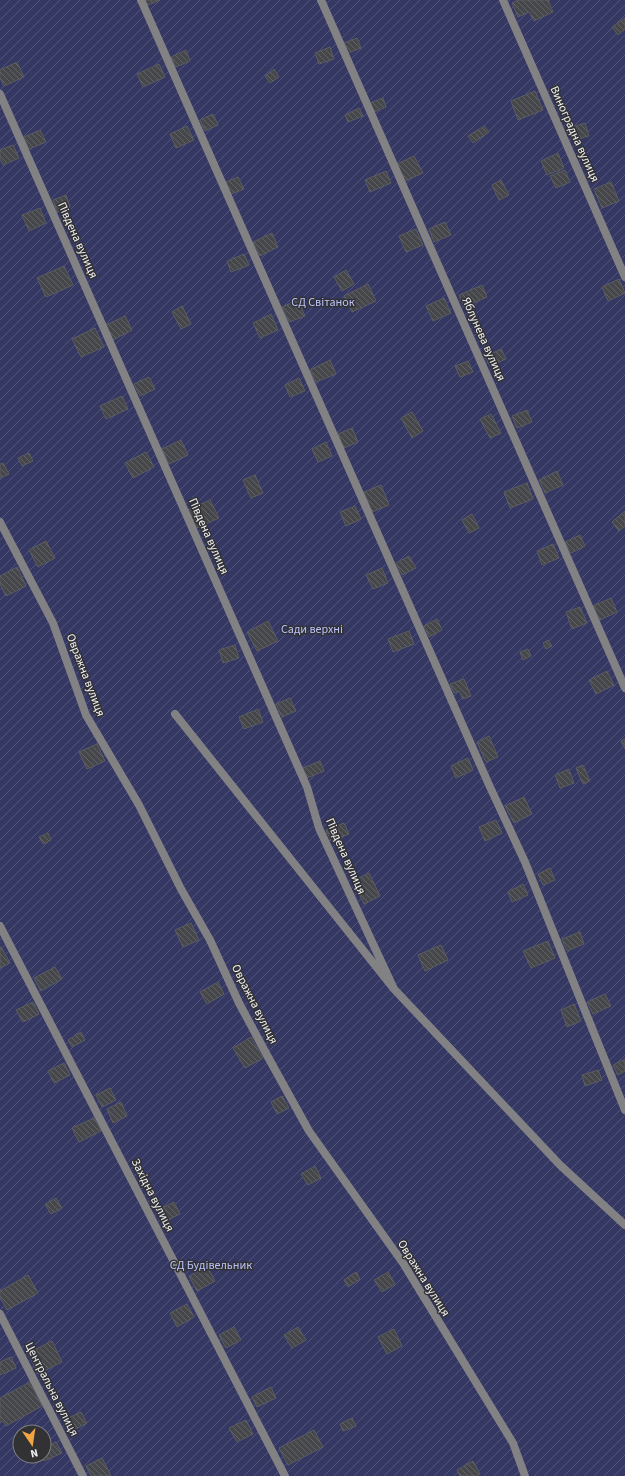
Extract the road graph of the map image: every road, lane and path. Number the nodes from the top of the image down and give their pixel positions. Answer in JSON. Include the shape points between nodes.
{"nodes":[{"id":1,"x":141,"y":0,"type":"edge"},
{"id":2,"x":321,"y":0,"type":"edge"},
{"id":3,"x":503,"y":0,"type":"edge"},
{"id":4,"x":0,"y":94,"type":"edge"},
{"id":5,"x":625,"y":277,"type":"edge"},
{"id":6,"x":0,"y":522,"type":"edge"},
{"id":7,"x":625,"y":688,"type":"edge"},
{"id":8,"x":174,"y":714,"type":"dead end"},
{"id":9,"x":0,"y":926,"type":"edge"},
{"id":10,"x":394,"y":988,"type":"junction"},
{"id":11,"x":625,"y":1110,"type":"edge"},
{"id":12,"x":625,"y":1225,"type":"edge"},
{"id":13,"x":0,"y":1314,"type":"edge"},
{"id":14,"x":83,"y":1476,"type":"edge"},
{"id":15,"x":285,"y":1476,"type":"edge"},
{"id":16,"x":525,"y":1476,"type":"edge"}],
"edges":[{"from":1,"to":11,"type":"lane","via":[[525,862]]},
{"from":2,"to":7,"type":"lane","name":"Яблунева вулиця"},
{"from":3,"to":5,"type":"lane","name":"Виноградна вулиця"},
{"from":4,"to":10,"type":"lane","name":"Південа вулиця","via":[[307,787],[320,828]]},
{"from":6,"to":16,"type":"lane","name":"Овражна вулиця","via":[[53,623],[86,715],[139,805],[268,1057],[309,1131],[403,1263],[513,1443]]},
{"from":8,"to":10,"type":"lane"},
{"from":9,"to":15,"type":"lane","name":"Західна вулиця"},
{"from":10,"to":12,"type":"lane","via":[[560,1165]]},
{"from":13,"to":14,"type":"lane","name":"Центральна вулиця"}]}
